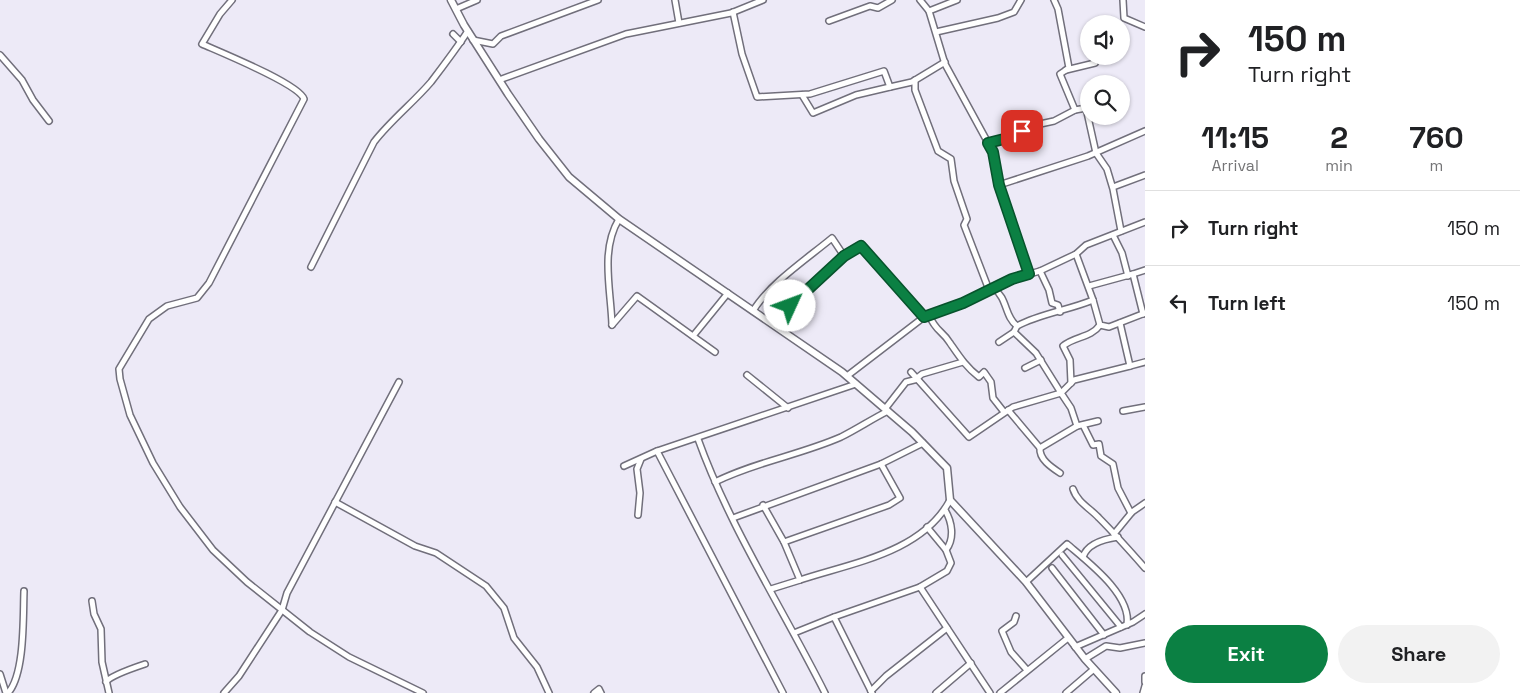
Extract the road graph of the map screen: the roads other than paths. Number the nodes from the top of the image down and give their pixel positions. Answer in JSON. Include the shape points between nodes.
{"nodes":[{"id":1,"x":232,"y":0,"type":"edge"},
{"id":2,"x":451,"y":0,"type":"edge"},
{"id":3,"x":478,"y":0,"type":"edge"},
{"id":4,"x":598,"y":0,"type":"edge"},
{"id":5,"x":675,"y":0,"type":"edge"},
{"id":6,"x":763,"y":0,"type":"edge"},
{"id":7,"x":892,"y":0,"type":"edge"},
{"id":8,"x":920,"y":0,"type":"edge"},
{"id":9,"x":957,"y":0,"type":"edge"},
{"id":10,"x":1021,"y":0,"type":"edge"},
{"id":11,"x":1054,"y":0,"type":"edge"},
{"id":12,"x":1123,"y":0,"type":"edge"},
{"id":13,"x":456,"y":9,"type":"junction"},
{"id":14,"x":929,"y":11,"type":"junction"},
{"id":15,"x":733,"y":12,"type":"junction"},
{"id":16,"x":829,"y":21,"type":"dead end"},
{"id":17,"x":679,"y":23,"type":"junction"},
{"id":18,"x":1145,"y":27,"type":"edge"},
{"id":19,"x":468,"y":31,"type":"junction"},
{"id":20,"x":936,"y":32,"type":"junction"},
{"id":21,"x":453,"y":34,"type":"dead end"},
{"id":22,"x":473,"y":40,"type":"junction"},
{"id":23,"x":461,"y":42,"type":"junction"},
{"id":24,"x":0,"y":55,"type":"edge"},
{"id":25,"x":945,"y":62,"type":"junction"},
{"id":26,"x":1087,"y":65,"type":"edge"},
{"id":27,"x":1066,"y":70,"type":"junction"},
{"id":28,"x":499,"y":80,"type":"junction"},
{"id":29,"x":915,"y":80,"type":"junction"},
{"id":30,"x":890,"y":87,"type":"junction"},
{"id":31,"x":802,"y":95,"type":"junction"},
{"id":32,"x":1080,"y":109,"type":"edge"},
{"id":33,"x":1076,"y":110,"type":"junction"},
{"id":34,"x":49,"y":121,"type":"dead end"},
{"id":35,"x":1091,"y":125,"type":"edge"},
{"id":36,"x":1145,"y":131,"type":"edge"},
{"id":37,"x":988,"y":143,"type":"junction"},
{"id":38,"x":1096,"y":152,"type":"junction"},
{"id":39,"x":1145,"y":174,"type":"edge"},
{"id":40,"x":999,"y":185,"type":"junction"},
{"id":41,"x":1112,"y":187,"type":"junction"},
{"id":42,"x":619,"y":219,"type":"junction"},
{"id":43,"x":1145,"y":222,"type":"edge"},
{"id":44,"x":1121,"y":231,"type":"junction"},
{"id":45,"x":1113,"y":235,"type":"junction"},
{"id":46,"x":1076,"y":254,"type":"junction"},
{"id":47,"x":844,"y":256,"type":"junction"},
{"id":48,"x":311,"y":267,"type":"dead end"},
{"id":49,"x":1145,"y":270,"type":"edge"},
{"id":50,"x":1040,"y":271,"type":"junction"},
{"id":51,"x":1029,"y":274,"type":"junction"},
{"id":52,"x":1130,"y":275,"type":"junction"},
{"id":53,"x":1089,"y":286,"type":"junction"},
{"id":54,"x":991,"y":289,"type":"junction"},
{"id":55,"x":728,"y":293,"type":"junction"},
{"id":56,"x":1093,"y":300,"type":"junction"},
{"id":57,"x":754,"y":311,"type":"junction"},
{"id":58,"x":1060,"y":312,"type":"junction"},
{"id":59,"x":1144,"y":313,"type":"edge"},
{"id":60,"x":926,"y":316,"type":"junction"},
{"id":61,"x":769,"y":321,"type":"junction"},
{"id":62,"x":1120,"y":323,"type":"junction"},
{"id":63,"x":1100,"y":325,"type":"junction"},
{"id":64,"x":1016,"y":326,"type":"junction"},
{"id":65,"x":1014,"y":332,"type":"junction"},
{"id":66,"x":693,"y":336,"type":"junction"},
{"id":67,"x":999,"y":342,"type":"dead end"},
{"id":68,"x":715,"y":352,"type":"dead end"},
{"id":69,"x":1042,"y":360,"type":"junction"},
{"id":70,"x":964,"y":362,"type":"junction"},
{"id":71,"x":1145,"y":362,"type":"edge"},
{"id":72,"x":1130,"y":366,"type":"junction"},
{"id":73,"x":1025,"y":368,"type":"dead end"},
{"id":74,"x":911,"y":372,"type":"dead end"},
{"id":75,"x":747,"y":375,"type":"dead end"},
{"id":76,"x":847,"y":376,"type":"junction"},
{"id":77,"x":917,"y":379,"type":"junction"},
{"id":78,"x":400,"y":382,"type":"dead end"},
{"id":79,"x":1071,"y":383,"type":"junction"},
{"id":80,"x":856,"y":384,"type":"junction"},
{"id":81,"x":1061,"y":393,"type":"junction"},
{"id":82,"x":1145,"y":407,"type":"edge"},
{"id":83,"x":788,"y":408,"type":"junction"},
{"id":84,"x":887,"y":410,"type":"junction"},
{"id":85,"x":1006,"y":411,"type":"junction"},
{"id":86,"x":1123,"y":411,"type":"dead end"},
{"id":87,"x":1098,"y":421,"type":"dead end"},
{"id":88,"x":1080,"y":425,"type":"junction"},
{"id":89,"x":698,"y":439,"type":"junction"},
{"id":90,"x":923,"y":443,"type":"junction"},
{"id":91,"x":1040,"y":448,"type":"junction"},
{"id":92,"x":657,"y":451,"type":"junction"},
{"id":93,"x":641,"y":458,"type":"junction"},
{"id":94,"x":881,"y":464,"type":"junction"},
{"id":95,"x":624,"y":466,"type":"dead end"},
{"id":96,"x":1060,"y":473,"type":"dead end"},
{"id":97,"x":715,"y":482,"type":"junction"},
{"id":98,"x":1074,"y":489,"type":"dead end"},
{"id":99,"x":950,"y":500,"type":"junction"},
{"id":100,"x":335,"y":502,"type":"junction"},
{"id":101,"x":1145,"y":503,"type":"edge"},
{"id":102,"x":764,"y":505,"type":"junction"},
{"id":103,"x":945,"y":510,"type":"junction"},
{"id":104,"x":1131,"y":513,"type":"junction"},
{"id":105,"x":638,"y":516,"type":"dead end"},
{"id":106,"x":733,"y":518,"type":"junction"},
{"id":107,"x":927,"y":527,"type":"junction"},
{"id":108,"x":1116,"y":536,"type":"junction"},
{"id":109,"x":784,"y":542,"type":"junction"},
{"id":110,"x":946,"y":550,"type":"junction"},
{"id":111,"x":1062,"y":555,"type":"dead end"},
{"id":112,"x":1083,"y":557,"type":"junction"},
{"id":113,"x":1052,"y":568,"type":"dead end"},
{"id":114,"x":1145,"y":568,"type":"edge"},
{"id":115,"x":800,"y":580,"type":"junction"},
{"id":116,"x":1026,"y":582,"type":"junction"},
{"id":117,"x":920,"y":587,"type":"junction"},
{"id":118,"x":771,"y":589,"type":"junction"},
{"id":119,"x":24,"y":591,"type":"dead end"},
{"id":120,"x":92,"y":601,"type":"dead end"},
{"id":121,"x":282,"y":610,"type":"junction"},
{"id":122,"x":1145,"y":614,"type":"edge"},
{"id":123,"x":1016,"y":616,"type":"dead end"},
{"id":124,"x":834,"y":617,"type":"junction"},
{"id":125,"x":1127,"y":625,"type":"junction"},
{"id":126,"x":947,"y":628,"type":"junction"},
{"id":127,"x":1121,"y":628,"type":"junction"},
{"id":128,"x":794,"y":633,"type":"junction"},
{"id":129,"x":1104,"y":635,"type":"junction"},
{"id":130,"x":1068,"y":638,"type":"junction"},
{"id":131,"x":1145,"y":643,"type":"edge"},
{"id":132,"x":1075,"y":647,"type":"junction"},
{"id":133,"x":1085,"y":659,"type":"junction"},
{"id":134,"x":971,"y":663,"type":"junction"},
{"id":135,"x":145,"y":664,"type":"dead end"},
{"id":136,"x":1094,"y":669,"type":"junction"},
{"id":137,"x":1028,"y":670,"type":"junction"},
{"id":138,"x":0,"y":674,"type":"edge"},
{"id":139,"x":1145,"y":676,"type":"edge"},
{"id":140,"x":106,"y":682,"type":"junction"},
{"id":141,"x":1145,"y":682,"type":"edge"},
{"id":142,"x":1145,"y":686,"type":"edge"},
{"id":143,"x":872,"y":692,"type":"edge"},
{"id":144,"x":7,"y":693,"type":"edge"},
{"id":145,"x":109,"y":693,"type":"edge"},
{"id":146,"x":224,"y":693,"type":"edge"},
{"id":147,"x":423,"y":693,"type":"edge"},
{"id":148,"x":549,"y":693,"type":"edge"},
{"id":149,"x":594,"y":693,"type":"edge"},
{"id":150,"x":602,"y":693,"type":"edge"},
{"id":151,"x":783,"y":693,"type":"edge"},
{"id":152,"x":825,"y":693,"type":"edge"},
{"id":153,"x":936,"y":693,"type":"edge"},
{"id":154,"x":990,"y":693,"type":"edge"},
{"id":155,"x":1000,"y":693,"type":"edge"},
{"id":156,"x":1066,"y":693,"type":"edge"},
{"id":157,"x":1116,"y":693,"type":"edge"},
{"id":158,"x":1143,"y":693,"type":"edge"}],
"edges":[{"from":1,"to":121,"type":"street","via":[[202,44],[281,81],[300,92],[304,99],[206,288],[197,298],[167,306],[149,319],[118,373],[130,415],[152,463],[180,507],[213,550]]},
{"from":2,"to":13,"type":"street"},
{"from":3,"to":13,"type":"street"},
{"from":4,"to":22,"type":"street","via":[[501,36],[493,44]]},
{"from":5,"to":17,"type":"street"},
{"from":6,"to":15,"type":"street"},
{"from":7,"to":16,"type":"street","via":[[878,8],[870,6]]},
{"from":8,"to":14,"type":"street"},
{"from":9,"to":14,"type":"street"},
{"from":10,"to":20,"type":"street","via":[[1014,12]]},
{"from":11,"to":27,"type":"street","via":[[1069,68]]},
{"from":12,"to":18,"type":"street","via":[[1124,18]]},
{"from":13,"to":19,"type":"street"},
{"from":14,"to":20,"type":"street"},
{"from":15,"to":17,"type":"street"},
{"from":15,"to":31,"type":"street","via":[[742,54],[757,97]]},
{"from":17,"to":28,"type":"street","via":[[626,34]]},
{"from":19,"to":22,"type":"street"},
{"from":19,"to":23,"type":"street"},
{"from":20,"to":25,"type":"street"},
{"from":21,"to":23,"type":"street"},
{"from":22,"to":28,"type":"street"},
{"from":23,"to":48,"type":"street","via":[[431,82],[374,142]]},
{"from":24,"to":34,"type":"street","via":[[22,80]]},
{"from":25,"to":29,"type":"street"},
{"from":25,"to":37,"type":"street"},
{"from":26,"to":27,"type":"street"},
{"from":27,"to":33,"type":"street","via":[[1060,74]]},
{"from":28,"to":42,"type":"street","via":[[562,170]]},
{"from":29,"to":30,"type":"street"},
{"from":29,"to":54,"type":"street","via":[[915,90],[938,151],[951,159],[954,181],[967,219],[964,225]]},
{"from":30,"to":31,"type":"street","via":[[884,71]]},
{"from":30,"to":31,"type":"street","via":[[856,95],[813,114]]},
{"from":32,"to":33,"type":"street"},
{"from":33,"to":37,"type":"street","via":[[1054,121],[1031,126],[1012,137]]},
{"from":35,"to":38,"type":"street"},
{"from":36,"to":38,"type":"street"},
{"from":37,"to":40,"type":"street","via":[[993,152]]},
{"from":38,"to":40,"type":"street"},
{"from":38,"to":41,"type":"street","via":[[1107,169]]},
{"from":39,"to":41,"type":"street"},
{"from":40,"to":51,"type":"street"},
{"from":41,"to":44,"type":"street"},
{"from":42,"to":55,"type":"street"},
{"from":42,"to":66,"type":"street","via":[[609,248],[608,262],[612,325],[637,296]]},
{"from":43,"to":44,"type":"street"},
{"from":44,"to":45,"type":"street"},
{"from":45,"to":46,"type":"street","via":[[1086,245]]},
{"from":45,"to":52,"type":"street"},
{"from":46,"to":50,"type":"street"},
{"from":46,"to":53,"type":"street"},
{"from":47,"to":57,"type":"street","via":[[832,238],[758,302]]},
{"from":47,"to":60,"type":"street","via":[[861,246]]},
{"from":47,"to":61,"type":"street","via":[[782,314]]},
{"from":49,"to":52,"type":"street"},
{"from":50,"to":51,"type":"street"},
{"from":50,"to":58,"type":"street","via":[[1052,303],[1058,305]]},
{"from":51,"to":54,"type":"street"},
{"from":52,"to":53,"type":"street"},
{"from":52,"to":59,"type":"street"},
{"from":53,"to":56,"type":"street"},
{"from":54,"to":60,"type":"street"},
{"from":54,"to":64,"type":"street","via":[[1001,295]]},
{"from":55,"to":57,"type":"street"},
{"from":55,"to":66,"type":"street"},
{"from":56,"to":58,"type":"street"},
{"from":56,"to":63,"type":"street"},
{"from":57,"to":61,"type":"street"},
{"from":58,"to":64,"type":"street"},
{"from":59,"to":62,"type":"street"},
{"from":60,"to":70,"type":"street"},
{"from":60,"to":76,"type":"street"},
{"from":61,"to":76,"type":"street"},
{"from":62,"to":63,"type":"street","via":[[1110,327]]},
{"from":62,"to":72,"type":"street"},
{"from":63,"to":79,"type":"street","via":[[1095,332],[1063,346],[1070,360]]},
{"from":64,"to":65,"type":"street"},
{"from":65,"to":67,"type":"street"},
{"from":65,"to":69,"type":"street"},
{"from":66,"to":68,"type":"street"},
{"from":69,"to":73,"type":"street"},
{"from":69,"to":81,"type":"street"},
{"from":70,"to":77,"type":"street","via":[[922,374]]},
{"from":70,"to":85,"type":"street","via":[[979,377],[984,372],[991,382],[993,398]]},
{"from":71,"to":72,"type":"street"},
{"from":72,"to":79,"type":"street"},
{"from":74,"to":77,"type":"street"},
{"from":75,"to":83,"type":"street"},
{"from":76,"to":80,"type":"street"},
{"from":77,"to":84,"type":"street","via":[[906,382]]},
{"from":77,"to":85,"type":"street","via":[[969,438]]},
{"from":78,"to":100,"type":"street"},
{"from":79,"to":81,"type":"street"},
{"from":80,"to":83,"type":"street"},
{"from":80,"to":84,"type":"street"},
{"from":81,"to":85,"type":"street"},
{"from":81,"to":88,"type":"street"},
{"from":82,"to":86,"type":"street"},
{"from":83,"to":89,"type":"street"},
{"from":84,"to":90,"type":"street"},
{"from":84,"to":97,"type":"street","via":[[840,437],[770,462],[742,468]]},
{"from":85,"to":91,"type":"street"},
{"from":87,"to":88,"type":"street"},
{"from":88,"to":91,"type":"street"},
{"from":88,"to":104,"type":"street","via":[[1093,445],[1099,444],[1101,456],[1113,464],[1118,488]]},
{"from":89,"to":92,"type":"street"},
{"from":89,"to":97,"type":"street"},
{"from":90,"to":94,"type":"street"},
{"from":90,"to":99,"type":"street","via":[[948,468]]},
{"from":91,"to":96,"type":"street","via":[[1050,467]]},
{"from":92,"to":93,"type":"street"},
{"from":92,"to":151,"type":"street"},
{"from":93,"to":95,"type":"street"},
{"from":93,"to":105,"type":"street","via":[[637,469]]},
{"from":94,"to":102,"type":"street"},
{"from":94,"to":109,"type":"street","via":[[900,498],[889,505]]},
{"from":97,"to":106,"type":"street"},
{"from":98,"to":108,"type":"street","via":[[1075,495]]},
{"from":99,"to":103,"type":"street"},
{"from":99,"to":116,"type":"street"},
{"from":100,"to":121,"type":"street","via":[[287,593]]},
{"from":100,"to":148,"type":"street","via":[[415,546],[436,553],[486,586],[504,608],[514,638],[537,667]]},
{"from":101,"to":104,"type":"street"},
{"from":102,"to":106,"type":"street"},
{"from":102,"to":109,"type":"street"},
{"from":103,"to":107,"type":"street"},
{"from":103,"to":110,"type":"street","via":[[952,529],[952,539]]},
{"from":104,"to":108,"type":"street"},
{"from":106,"to":118,"type":"street"},
{"from":107,"to":110,"type":"street"},
{"from":107,"to":115,"type":"street","via":[[908,543]]},
{"from":108,"to":112,"type":"street","via":[[1086,550]]},
{"from":108,"to":114,"type":"street"},
{"from":109,"to":115,"type":"street"},
{"from":110,"to":117,"type":"street","via":[[951,563],[947,571]]},
{"from":111,"to":127,"type":"street"},
{"from":112,"to":116,"type":"street","via":[[1068,544]]},
{"from":112,"to":125,"type":"street","via":[[1121,596],[1128,615]]},
{"from":113,"to":129,"type":"street"},
{"from":115,"to":118,"type":"street"},
{"from":116,"to":130,"type":"street"},
{"from":117,"to":124,"type":"street"},
{"from":117,"to":126,"type":"street"},
{"from":118,"to":128,"type":"street"},
{"from":119,"to":144,"type":"street","via":[[21,648],[14,686]]},
{"from":120,"to":140,"type":"street","via":[[101,630]]},
{"from":121,"to":146,"type":"street","via":[[239,676]]},
{"from":121,"to":147,"type":"street","via":[[349,657]]},
{"from":122,"to":125,"type":"street"},
{"from":123,"to":137,"type":"street","via":[[1014,622],[1002,631],[1011,652]]},
{"from":124,"to":128,"type":"street"},
{"from":124,"to":143,"type":"street"},
{"from":125,"to":127,"type":"street"},
{"from":126,"to":134,"type":"street"},
{"from":126,"to":143,"type":"street","via":[[886,676]]},
{"from":127,"to":129,"type":"street"},
{"from":128,"to":152,"type":"street"},
{"from":129,"to":132,"type":"street"},
{"from":130,"to":132,"type":"street"},
{"from":130,"to":137,"type":"street"},
{"from":131,"to":133,"type":"street","via":[[1120,648],[1106,646]]},
{"from":132,"to":133,"type":"street"},
{"from":133,"to":136,"type":"street"},
{"from":134,"to":153,"type":"street"},
{"from":134,"to":154,"type":"street"},
{"from":135,"to":140,"type":"street","via":[[112,676]]},
{"from":136,"to":156,"type":"street"},
{"from":136,"to":157,"type":"street"},
{"from":137,"to":155,"type":"street"},
{"from":138,"to":144,"type":"street"},
{"from":139,"to":141,"type":"street"},
{"from":140,"to":145,"type":"street"},
{"from":142,"to":158,"type":"street"},
{"from":149,"to":150,"type":"street","via":[[599,688]]}]}
